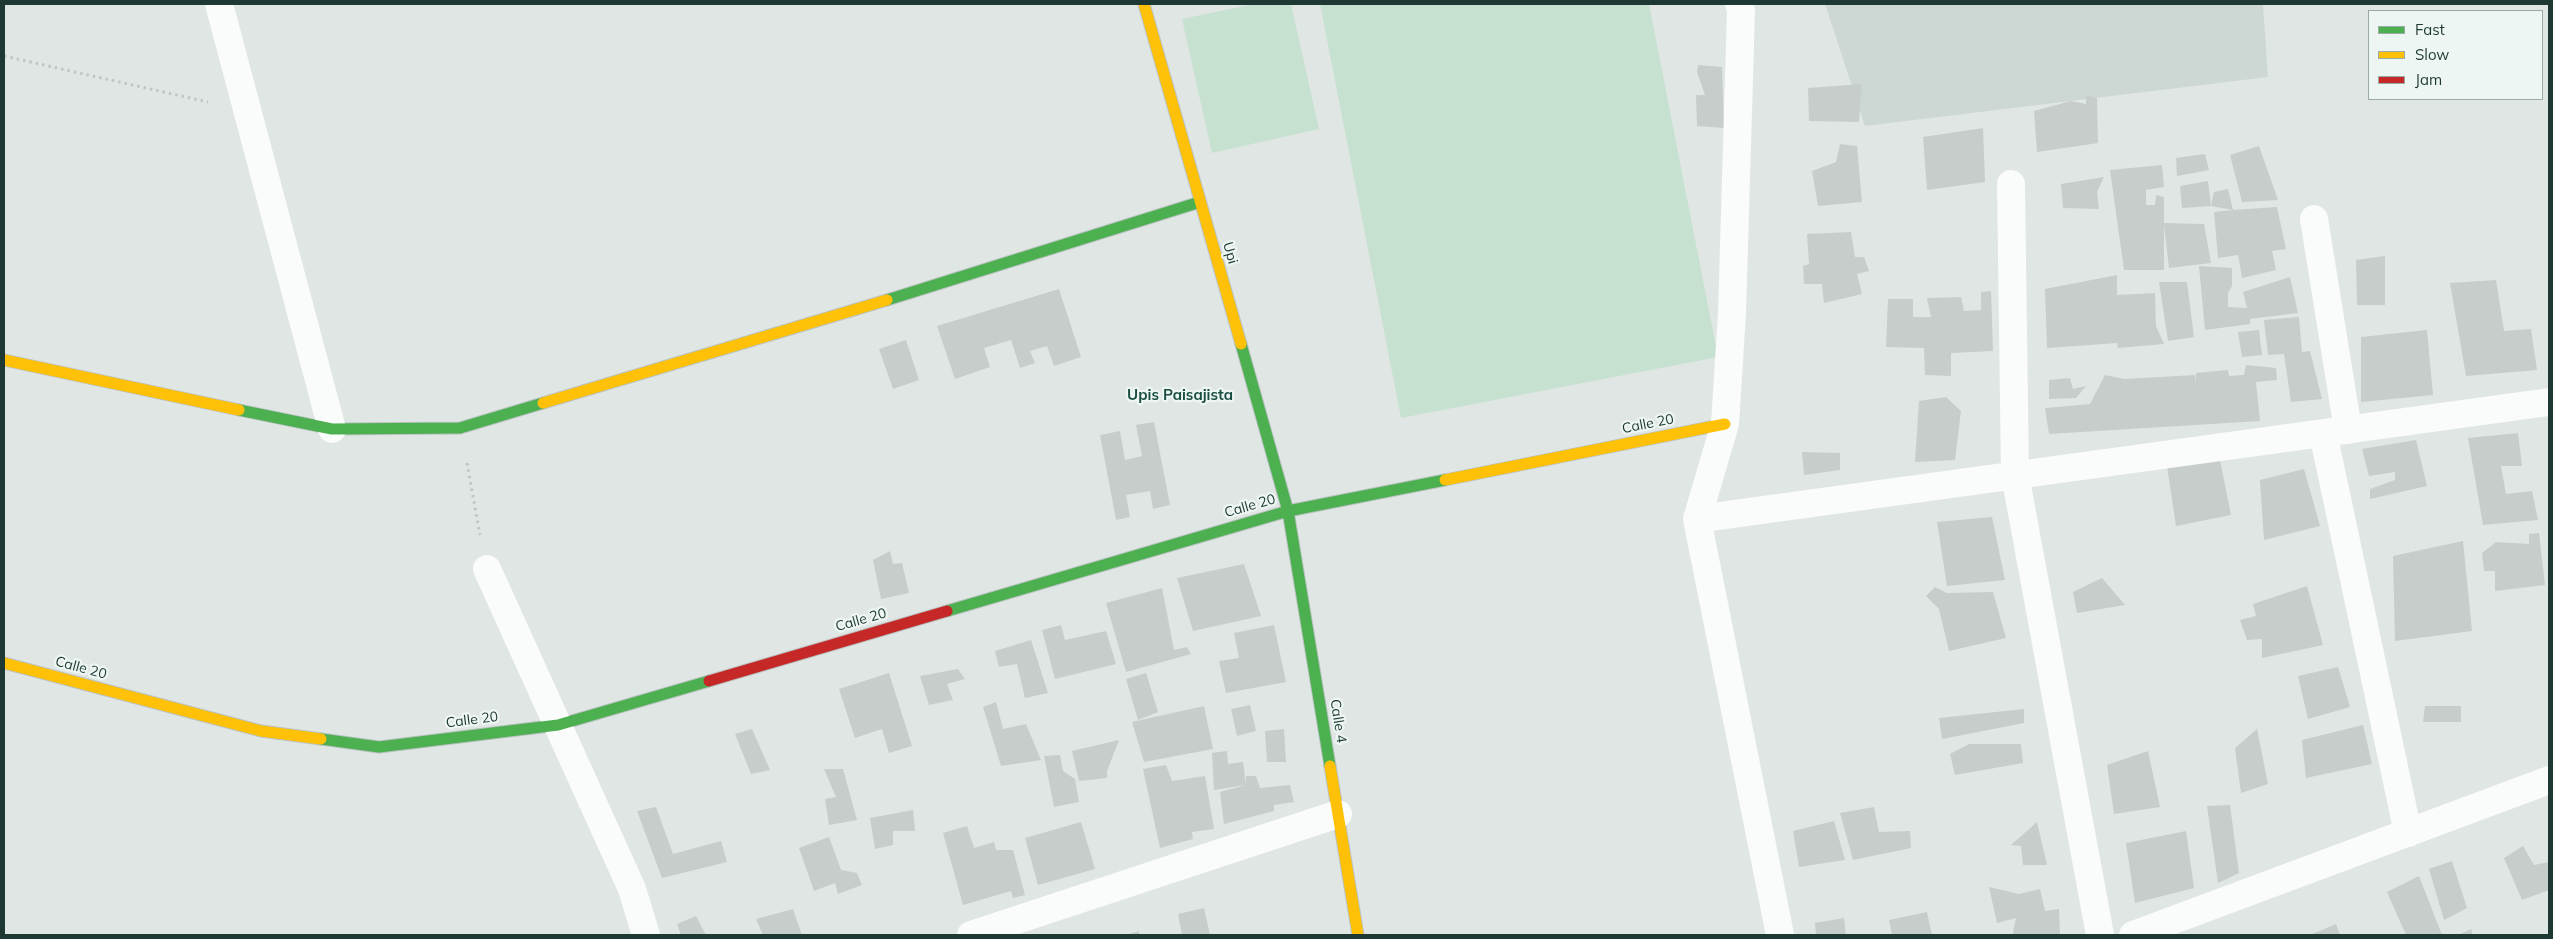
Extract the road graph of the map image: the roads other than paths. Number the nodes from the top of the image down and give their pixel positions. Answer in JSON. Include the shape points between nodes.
{"nodes":[{"id":1,"x":219,"y":4,"type":"edge"},
{"id":2,"x":1144,"y":4,"type":"edge"},
{"id":3,"x":1739,"y":4,"type":"edge"},
{"id":4,"x":2011,"y":184,"type":"dead end"},
{"id":5,"x":1200,"y":202,"type":"junction"},
{"id":6,"x":2314,"y":219,"type":"dead end"},
{"id":7,"x":4,"y":360,"type":"edge"},
{"id":8,"x":2549,"y":402,"type":"edge"},
{"id":9,"x":1725,"y":424,"type":"junction"},
{"id":10,"x":332,"y":428,"type":"junction"},
{"id":11,"x":2335,"y":431,"type":"junction"},
{"id":12,"x":2015,"y":476,"type":"junction"},
{"id":13,"x":1288,"y":511,"type":"junction"},
{"id":14,"x":1697,"y":519,"type":"junction"},
{"id":15,"x":487,"y":569,"type":"road end"},
{"id":16,"x":4,"y":663,"type":"edge"},
{"id":17,"x":558,"y":725,"type":"junction"},
{"id":18,"x":2549,"y":780,"type":"edge"},
{"id":19,"x":1338,"y":814,"type":"junction"},
{"id":20,"x":2408,"y":833,"type":"junction"},
{"id":21,"x":646,"y":935,"type":"edge"},
{"id":22,"x":971,"y":935,"type":"edge"},
{"id":23,"x":1358,"y":935,"type":"edge"},
{"id":24,"x":1780,"y":935,"type":"edge"},
{"id":25,"x":2100,"y":935,"type":"edge"},
{"id":26,"x":2133,"y":935,"type":"edge"}],
"edges":[{"from":1,"to":10,"type":"street"},
{"from":2,"to":5,"type":"street","name":"Upi"},
{"from":3,"to":9,"type":"street","via":[[1732,304]]},
{"from":4,"to":12,"type":"street"},
{"from":5,"to":10,"type":"street","via":[[460,428]]},
{"from":5,"to":13,"type":"street","name":"Upi"},
{"from":6,"to":11,"type":"street"},
{"from":7,"to":10,"type":"street"},
{"from":8,"to":11,"type":"street"},
{"from":9,"to":13,"type":"street","name":"Calle 20"},
{"from":9,"to":14,"type":"street"},
{"from":11,"to":12,"type":"street"},
{"from":11,"to":20,"type":"street"},
{"from":12,"to":14,"type":"street"},
{"from":12,"to":25,"type":"street"},
{"from":13,"to":17,"type":"street","name":"Calle 20"},
{"from":13,"to":19,"type":"street","name":"Calle 4"},
{"from":14,"to":24,"type":"street"},
{"from":15,"to":17,"type":"street"},
{"from":16,"to":17,"type":"street","name":"Calle 20","via":[[261,731],[379,747]]},
{"from":17,"to":21,"type":"street","via":[[632,889]]},
{"from":18,"to":20,"type":"street"},
{"from":19,"to":22,"type":"street"},
{"from":19,"to":23,"type":"street","name":"Calle 4"},
{"from":20,"to":26,"type":"street"}]}
